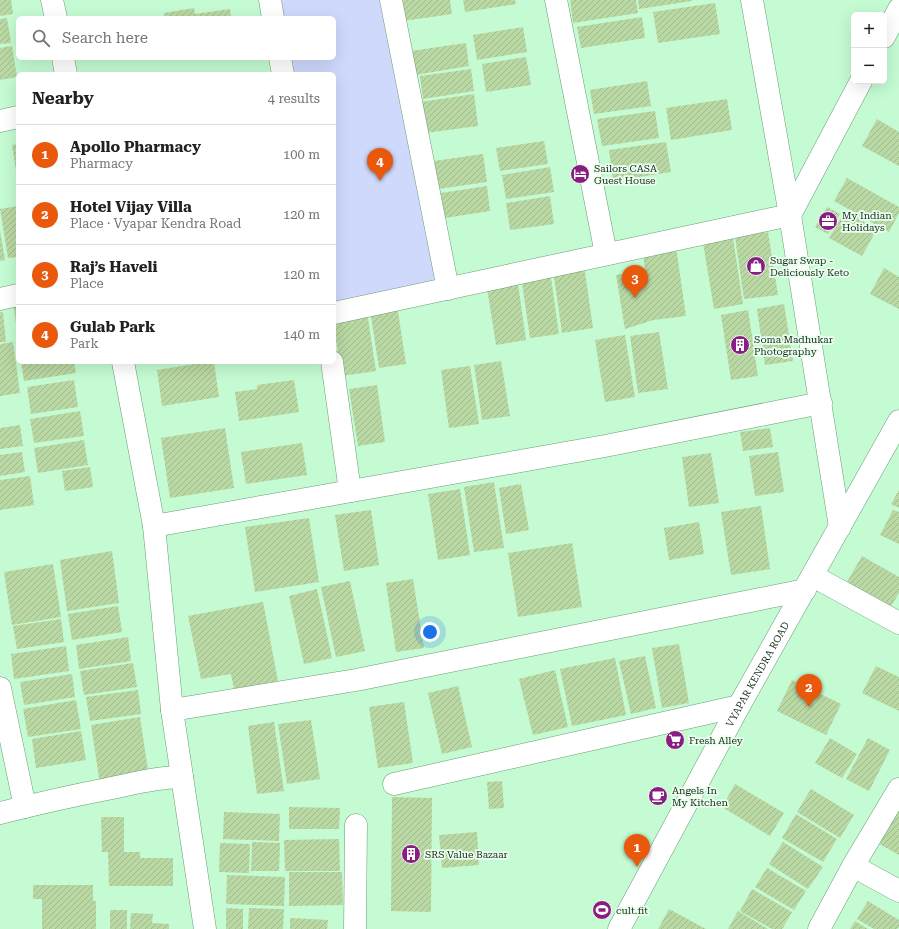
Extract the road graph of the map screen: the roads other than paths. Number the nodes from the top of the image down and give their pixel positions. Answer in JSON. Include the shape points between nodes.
{"nodes":[{"id":1,"x":52,"y":0,"type":"edge"},
{"id":2,"x":270,"y":0,"type":"edge"},
{"id":3,"x":391,"y":0,"type":"edge"},
{"id":4,"x":556,"y":0,"type":"edge"},
{"id":5,"x":752,"y":0,"type":"edge"},
{"id":6,"x":899,"y":9,"type":"edge"},
{"id":7,"x":56,"y":16,"type":"edge"},
{"id":8,"x":273,"y":16,"type":"edge"},
{"id":9,"x":887,"y":31,"type":"edge"},
{"id":10,"x":63,"y":60,"type":"edge"},
{"id":11,"x":280,"y":60,"type":"edge"},
{"id":12,"x":66,"y":72,"type":"edge"},
{"id":13,"x":283,"y":72,"type":"edge"},
{"id":14,"x":859,"y":84,"type":"edge"},
{"id":15,"x":16,"y":117,"type":"edge"},
{"id":16,"x":0,"y":121,"type":"edge"},
{"id":17,"x":790,"y":215,"type":"junction"},
{"id":18,"x":606,"y":254,"type":"junction"},
{"id":19,"x":448,"y":289,"type":"junction"},
{"id":20,"x":16,"y":295,"type":"edge"},
{"id":21,"x":0,"y":298,"type":"edge"},
{"id":22,"x":336,"y":313,"type":"edge"},
{"id":23,"x":123,"y":364,"type":"edge"},
{"id":24,"x":332,"y":364,"type":"edge"},
{"id":25,"x":821,"y":403,"type":"junction"},
{"id":26,"x":899,"y":421,"type":"edge"},
{"id":27,"x":350,"y":491,"type":"junction"},
{"id":28,"x":154,"y":526,"type":"junction"},
{"id":29,"x":840,"y":527,"type":"junction"},
{"id":30,"x":809,"y":583,"type":"junction"},
{"id":31,"x":899,"y":623,"type":"edge"},
{"id":32,"x":0,"y":688,"type":"edge"},
{"id":33,"x":739,"y":706,"type":"junction"},
{"id":34,"x":172,"y":710,"type":"junction"},
{"id":35,"x":182,"y":777,"type":"junction"},
{"id":36,"x":394,"y":784,"type":"dead end"},
{"id":37,"x":899,"y":789,"type":"edge"},
{"id":38,"x":25,"y":807,"type":"junction"},
{"id":39,"x":0,"y":813,"type":"edge"},
{"id":40,"x":356,"y":825,"type":"dead end"},
{"id":41,"x":853,"y":866,"type":"junction"},
{"id":42,"x":899,"y":891,"type":"edge"},
{"id":43,"x":205,"y":929,"type":"edge"},
{"id":44,"x":355,"y":929,"type":"edge"},
{"id":45,"x":619,"y":929,"type":"edge"},
{"id":46,"x":819,"y":929,"type":"edge"}],
"edges":[{"from":1,"to":7,"type":"street"},
{"from":2,"to":8,"type":"street"},
{"from":3,"to":19,"type":"street"},
{"from":4,"to":18,"type":"street"},
{"from":5,"to":17,"type":"street"},
{"from":6,"to":9,"type":"street"},
{"from":10,"to":12,"type":"street"},
{"from":11,"to":13,"type":"street"},
{"from":14,"to":17,"type":"street"},
{"from":15,"to":16,"type":"street"},
{"from":17,"to":18,"type":"street"},
{"from":17,"to":25,"type":"street"},
{"from":18,"to":19,"type":"street"},
{"from":19,"to":22,"type":"street"},
{"from":20,"to":21,"type":"street"},
{"from":23,"to":28,"type":"street"},
{"from":24,"to":27,"type":"street"},
{"from":25,"to":27,"type":"street","via":[[605,446]]},
{"from":25,"to":29,"type":"street"},
{"from":26,"to":29,"type":"street","name":"VYAPAR KENDRA ROAD"},
{"from":27,"to":28,"type":"street"},
{"from":28,"to":34,"type":"street"},
{"from":29,"to":30,"type":"street","name":"VYAPAR KENDRA ROAD"},
{"from":30,"to":31,"type":"street"},
{"from":30,"to":33,"type":"street","name":"VYAPAR KENDRA ROAD"},
{"from":30,"to":34,"type":"street","via":[[356,680]]},
{"from":32,"to":38,"type":"street"},
{"from":33,"to":36,"type":"street"},
{"from":33,"to":45,"type":"street","name":"VYAPAR KENDRA ROAD"},
{"from":34,"to":35,"type":"street"},
{"from":35,"to":38,"type":"street","via":[[166,777]]},
{"from":35,"to":43,"type":"street"},
{"from":37,"to":41,"type":"street"},
{"from":38,"to":39,"type":"street"},
{"from":40,"to":44,"type":"street"},
{"from":41,"to":42,"type":"street"},
{"from":41,"to":46,"type":"street"}]}
